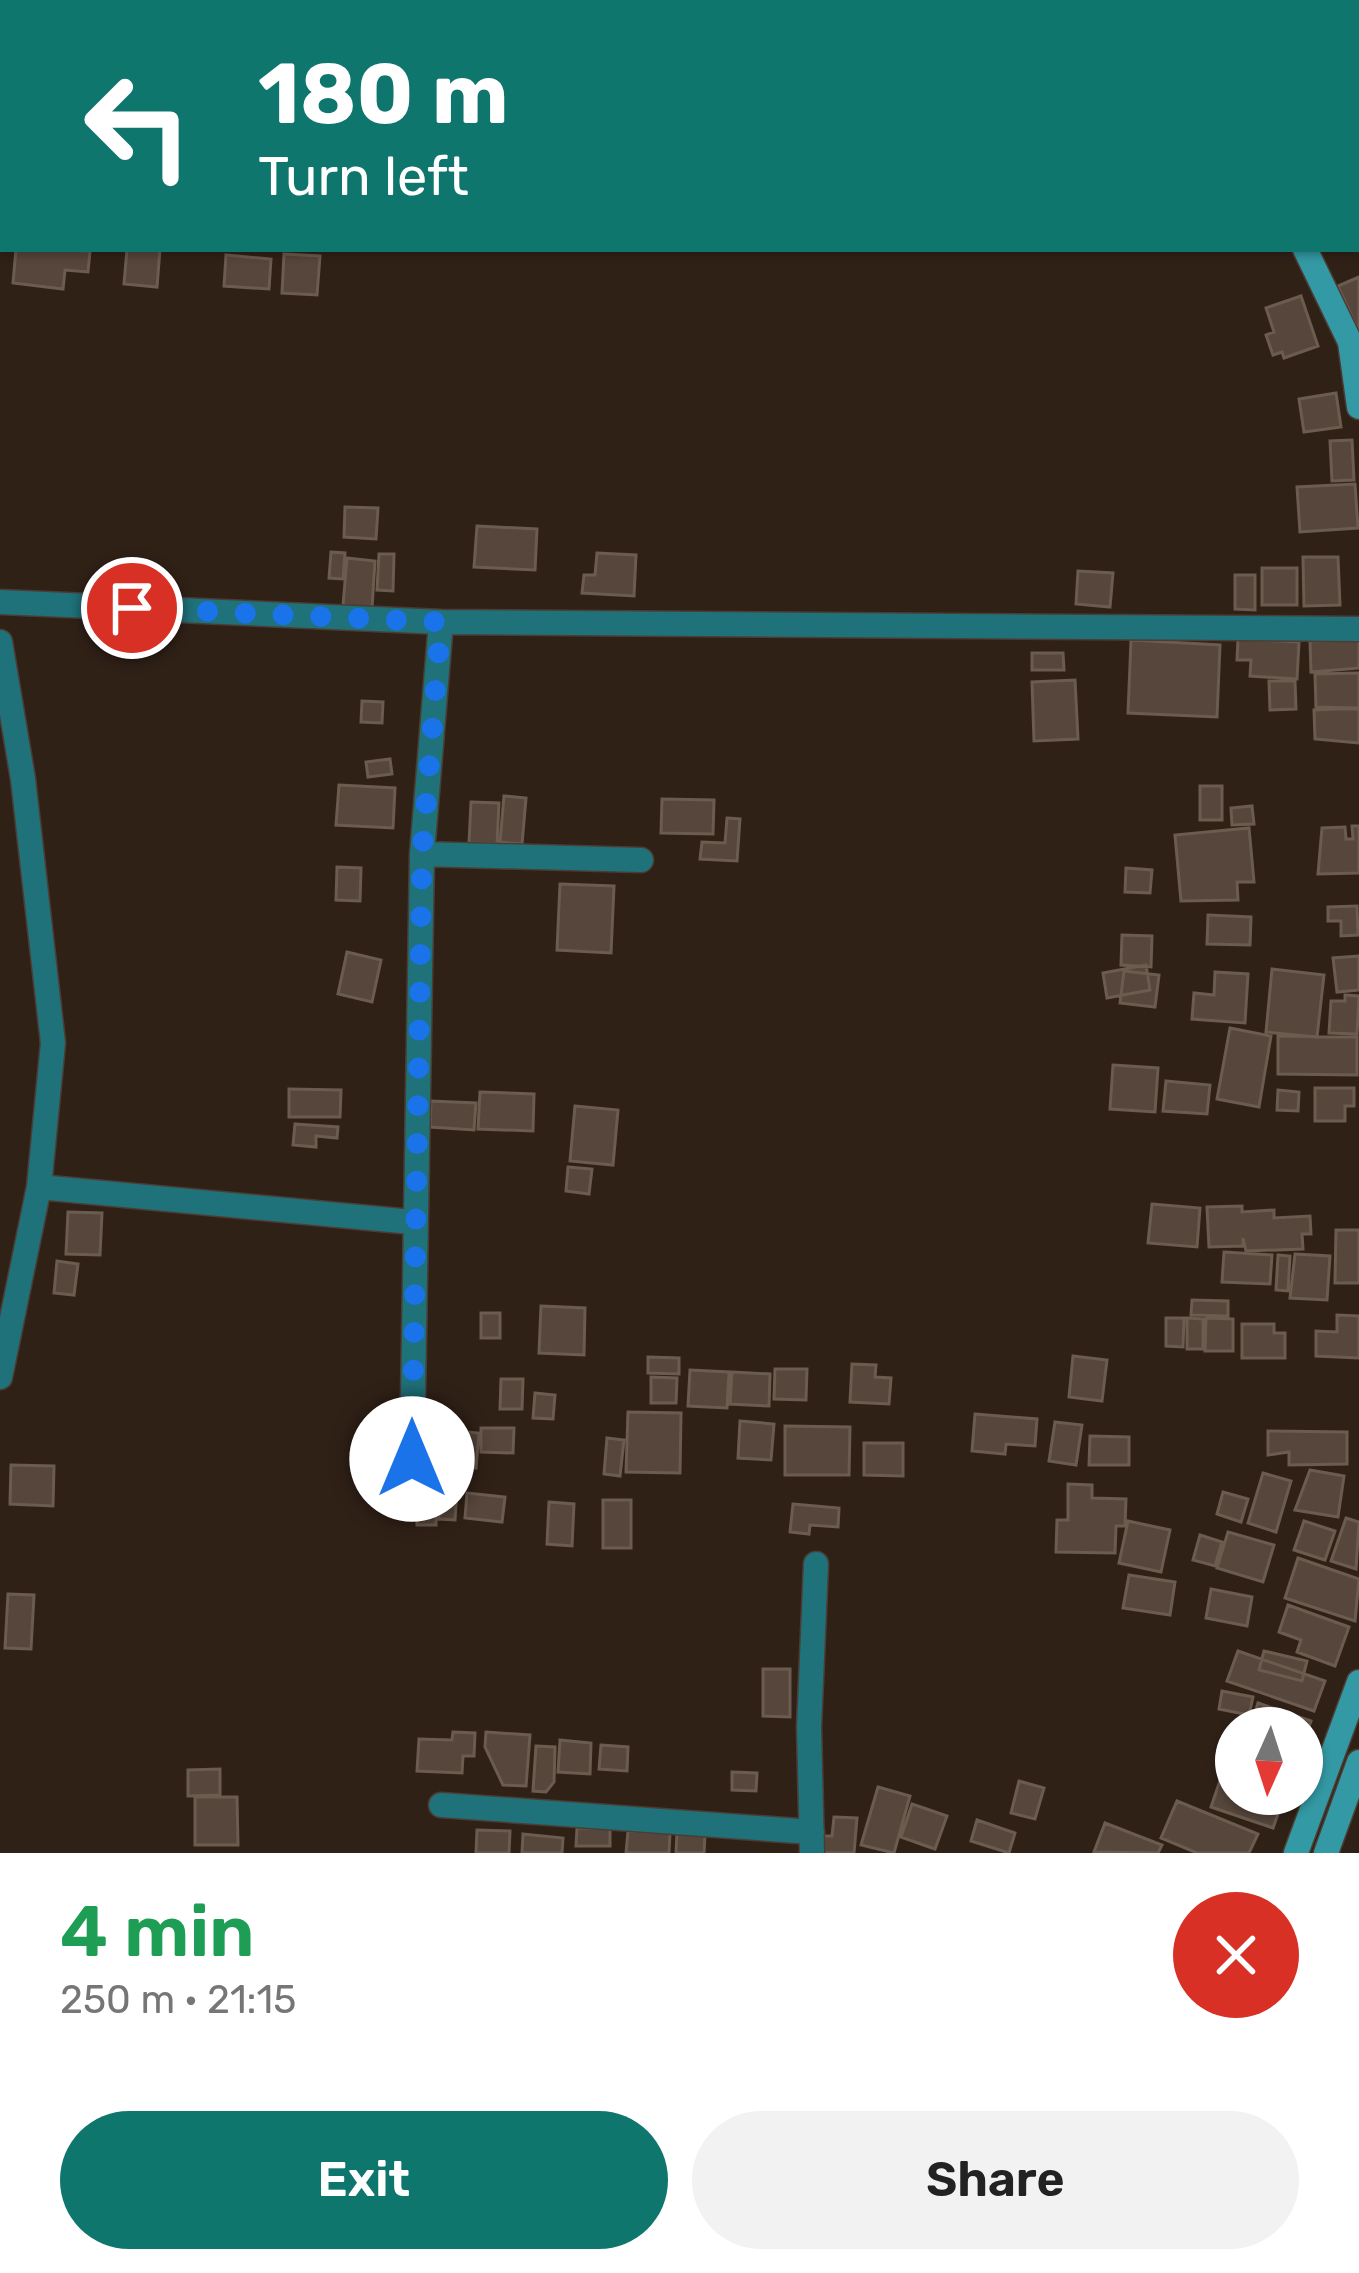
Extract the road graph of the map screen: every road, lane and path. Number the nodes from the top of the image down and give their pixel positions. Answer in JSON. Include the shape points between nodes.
{"nodes":[{"id":1,"x":1307,"y":252,"type":"edge"},
{"id":2,"x":1355,"y":341,"type":"edge"},
{"id":3,"x":1359,"y":407,"type":"edge"},
{"id":4,"x":0,"y":602,"type":"edge"},
{"id":5,"x":441,"y":622,"type":"junction"},
{"id":6,"x":1359,"y":629,"type":"edge"},
{"id":7,"x":0,"y":642,"type":"edge"},
{"id":8,"x":422,"y":854,"type":"junction"},
{"id":9,"x":641,"y":860,"type":"dead end"},
{"id":10,"x":39,"y":1186,"type":"junction"},
{"id":11,"x":412,"y":1222,"type":"junction"},
{"id":12,"x":0,"y":1378,"type":"edge"},
{"id":13,"x":412,"y":1459,"type":"dead end"},
{"id":14,"x":816,"y":1564,"type":"dead end"},
{"id":15,"x":1359,"y":1682,"type":"edge"},
{"id":16,"x":1359,"y":1762,"type":"edge"},
{"id":17,"x":441,"y":1805,"type":"dead end"},
{"id":18,"x":812,"y":1842,"type":"edge"},
{"id":19,"x":1296,"y":1853,"type":"edge"},
{"id":20,"x":1326,"y":1853,"type":"edge"}],
"edges":[{"from":1,"to":2,"type":"main road"},
{"from":2,"to":3,"type":"main road"},
{"from":4,"to":5,"type":"street"},
{"from":5,"to":6,"type":"street"},
{"from":5,"to":8,"type":"street"},
{"from":7,"to":10,"type":"street","via":[[53,1043]]},
{"from":8,"to":9,"type":"street"},
{"from":8,"to":11,"type":"street"},
{"from":10,"to":11,"type":"street"},
{"from":10,"to":12,"type":"street"},
{"from":11,"to":13,"type":"street"},
{"from":14,"to":18,"type":"street"},
{"from":15,"to":19,"type":"main road"},
{"from":16,"to":20,"type":"main road"},
{"from":17,"to":18,"type":"street"}]}
